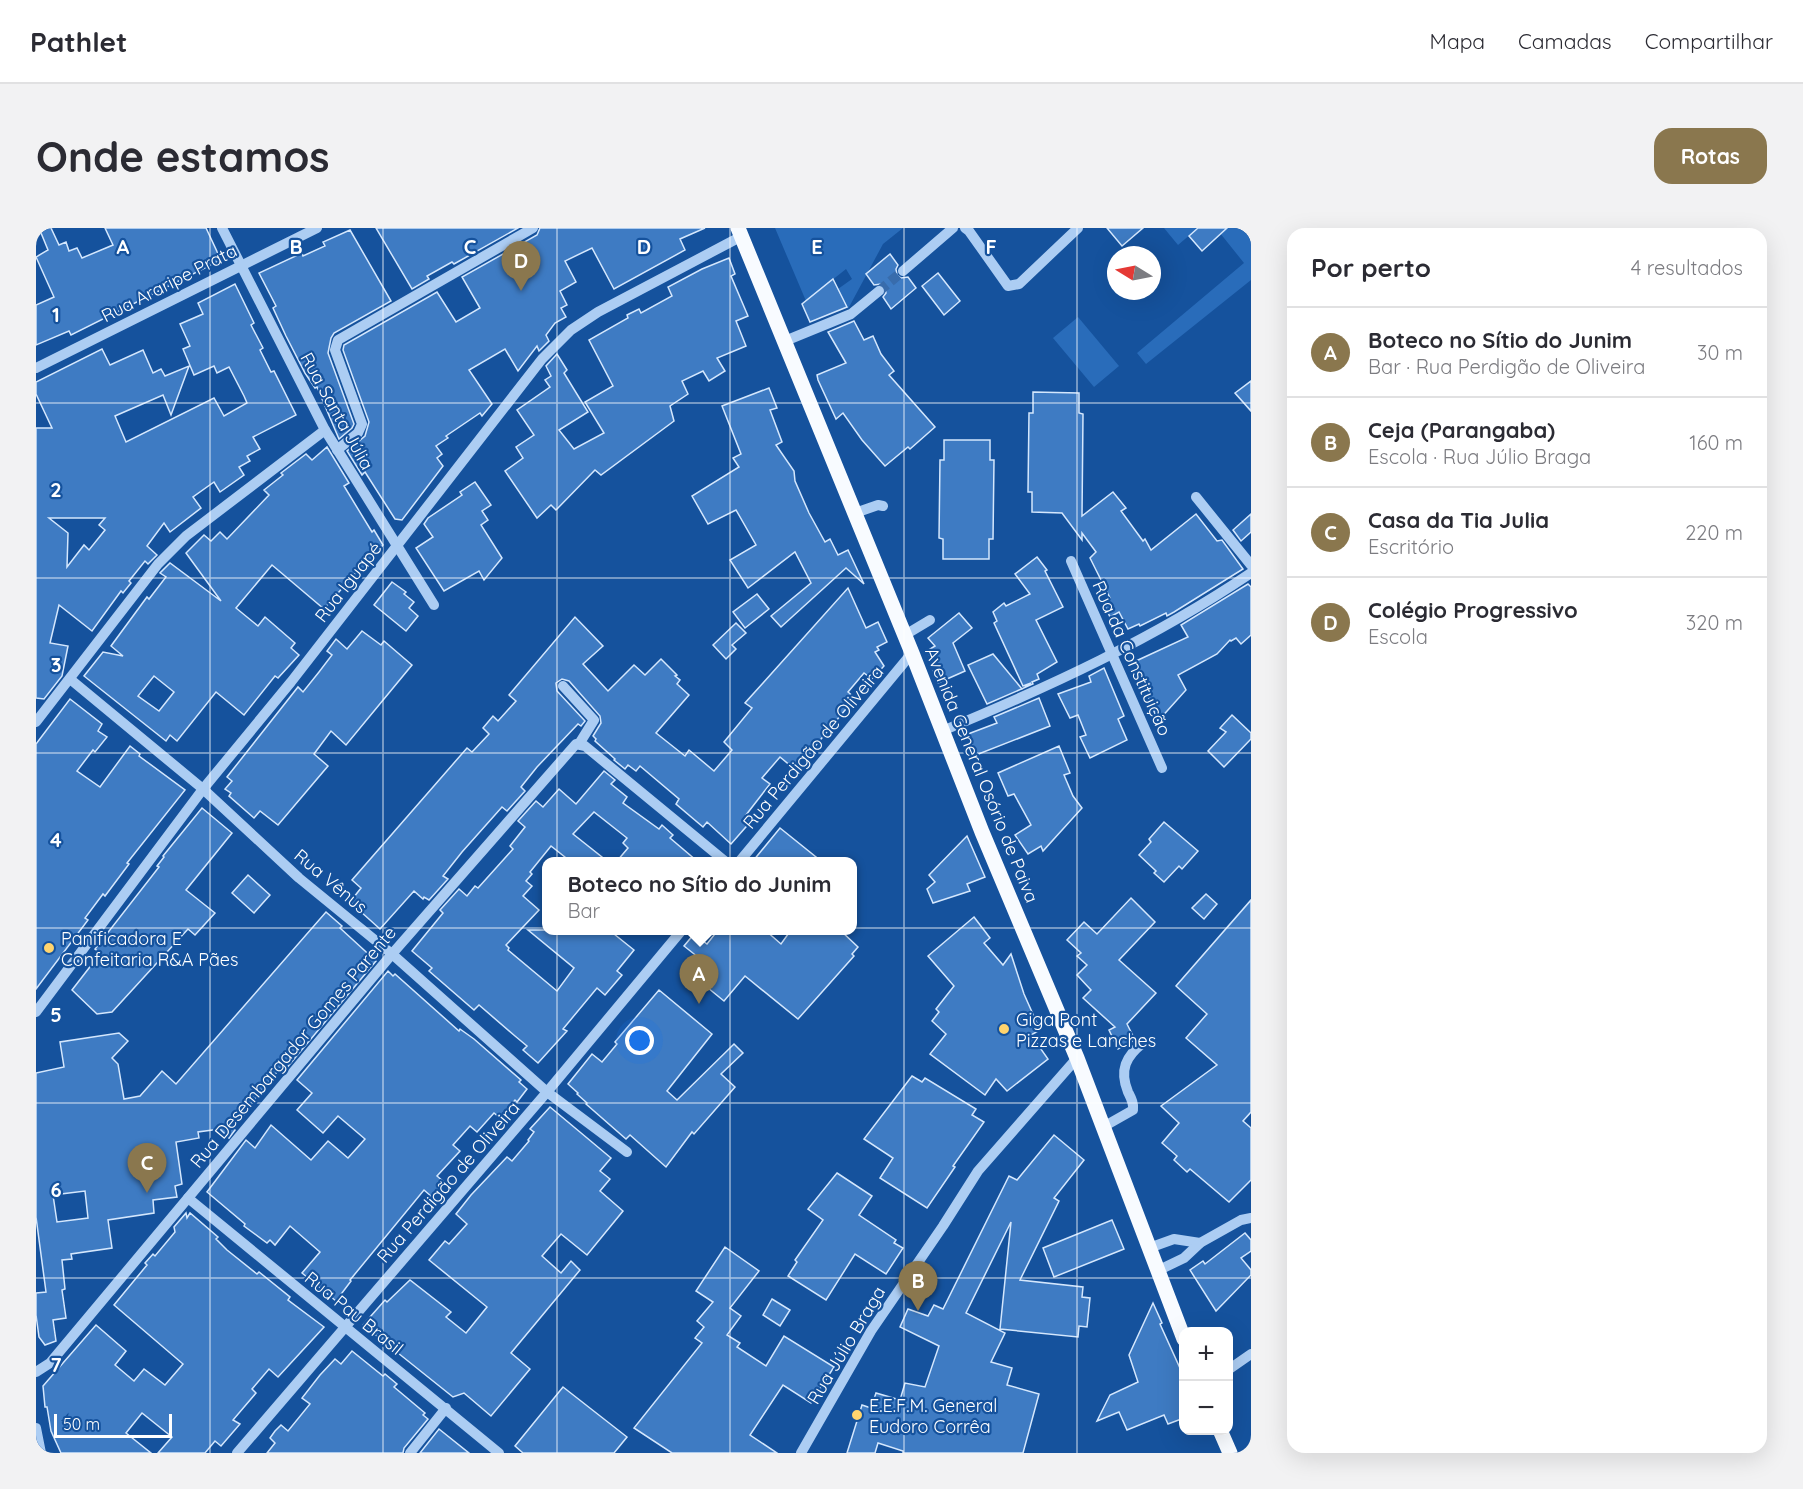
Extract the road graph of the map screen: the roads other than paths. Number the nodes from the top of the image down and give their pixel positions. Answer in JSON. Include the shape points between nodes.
{"nodes":[{"id":1,"x":222,"y":228,"type":"edge"},
{"id":2,"x":317,"y":228,"type":"edge"},
{"id":3,"x":533,"y":228,"type":"edge"},
{"id":4,"x":953,"y":228,"type":"edge"},
{"id":5,"x":964,"y":228,"type":"edge"},
{"id":6,"x":1078,"y":228,"type":"edge"},
{"id":7,"x":740,"y":232,"type":"edge"},
{"id":8,"x":240,"y":266,"type":"junction"},
{"id":9,"x":903,"y":271,"type":"tunnel mouth"},
{"id":10,"x":879,"y":291,"type":"tunnel mouth"},
{"id":11,"x":785,"y":341,"type":"junction"},
{"id":12,"x":36,"y":368,"type":"edge"},
{"id":13,"x":325,"y":430,"type":"junction"},
{"id":14,"x":337,"y":450,"type":"junction"},
{"id":15,"x":1196,"y":497,"type":"dead end"},
{"id":16,"x":883,"y":506,"type":"dead end"},
{"id":17,"x":855,"y":513,"type":"junction"},
{"id":18,"x":397,"y":545,"type":"junction"},
{"id":19,"x":1071,"y":561,"type":"dead end"},
{"id":20,"x":1251,"y":565,"type":"edge"},
{"id":21,"x":1251,"y":573,"type":"edge"},
{"id":22,"x":434,"y":605,"type":"dead end"},
{"id":23,"x":930,"y":620,"type":"dead end"},
{"id":24,"x":905,"y":635,"type":"junction"},
{"id":25,"x":912,"y":653,"type":"junction"},
{"id":26,"x":1112,"y":654,"type":"junction"},
{"id":27,"x":70,"y":679,"type":"junction"},
{"id":28,"x":563,"y":686,"type":"dead end"},
{"id":29,"x":36,"y":722,"type":"edge"},
{"id":30,"x":942,"y":731,"type":"junction"},
{"id":31,"x":578,"y":744,"type":"junction"},
{"id":32,"x":1162,"y":768,"type":"dead end"},
{"id":33,"x":203,"y":789,"type":"junction"},
{"id":34,"x":721,"y":857,"type":"edge"},
{"id":35,"x":742,"y":857,"type":"edge"},
{"id":36,"x":678,"y":935,"type":"edge"},
{"id":37,"x":392,"y":954,"type":"junction"},
{"id":38,"x":36,"y":1012,"type":"edge"},
{"id":39,"x":1143,"y":1042,"type":"dead end"},
{"id":40,"x":1077,"y":1058,"type":"junction"},
{"id":41,"x":547,"y":1092,"type":"junction"},
{"id":42,"x":1103,"y":1126,"type":"junction"},
{"id":43,"x":627,"y":1152,"type":"dead end"},
{"id":44,"x":188,"y":1198,"type":"junction"},
{"id":45,"x":1251,"y":1218,"type":"edge"},
{"id":46,"x":1200,"y":1243,"type":"junction"},
{"id":47,"x":1149,"y":1248,"type":"junction"},
{"id":48,"x":1157,"y":1270,"type":"junction"},
{"id":49,"x":344,"y":1327,"type":"junction"},
{"id":50,"x":1179,"y":1327,"type":"edge"},
{"id":51,"x":1251,"y":1354,"type":"edge"},
{"id":52,"x":1233,"y":1367,"type":"edge"},
{"id":53,"x":36,"y":1372,"type":"edge"},
{"id":54,"x":446,"y":1408,"type":"junction"},
{"id":55,"x":36,"y":1428,"type":"edge"},
{"id":56,"x":1222,"y":1435,"type":"edge"},
{"id":57,"x":41,"y":1453,"type":"edge"},
{"id":58,"x":237,"y":1453,"type":"edge"},
{"id":59,"x":410,"y":1453,"type":"edge"},
{"id":60,"x":499,"y":1453,"type":"edge"},
{"id":61,"x":801,"y":1453,"type":"edge"},
{"id":62,"x":1230,"y":1453,"type":"edge"}],
"edges":[{"from":1,"to":8,"type":"street","name":"Rua Santa Júlia"},
{"from":2,"to":8,"type":"street","name":"Rua Araripe Prata"},
{"from":3,"to":14,"type":"street","via":[[338,340],[335,350],[362,424],[358,433]]},
{"from":4,"to":9,"type":"street"},
{"from":5,"to":6,"type":"street","via":[[1008,286],[1019,284]]},
{"from":7,"to":11,"type":"main road","name":"Avenida General Osório de Paiva"},
{"from":7,"to":18,"type":"street","name":"Rua Iguapé","via":[[572,330],[542,359]]},
{"from":8,"to":12,"type":"street","name":"Rua Araripe Prata"},
{"from":8,"to":13,"type":"street","name":"Rua Santa Júlia"},
{"from":10,"to":11,"type":"street","via":[[850,314]]},
{"from":11,"to":17,"type":"main road","name":"Avenida General Osório de Paiva"},
{"from":13,"to":14,"type":"street","name":"Rua Santa Júlia"},
{"from":13,"to":27,"type":"street","via":[[186,536],[158,564]]},
{"from":14,"to":18,"type":"street","name":"Rua Santa Júlia"},
{"from":15,"to":20,"type":"street"},
{"from":16,"to":17,"type":"street"},
{"from":17,"to":24,"type":"main road","name":"Avenida General Osório de Paiva"},
{"from":18,"to":22,"type":"street","name":"Rua Santa Júlia"},
{"from":18,"to":33,"type":"street","name":"Rua Iguapé"},
{"from":19,"to":26,"type":"street","name":"Rua da Constituição"},
{"from":21,"to":26,"type":"street","via":[[1205,604]]},
{"from":23,"to":24,"type":"street"},
{"from":24,"to":25,"type":"main road","name":"Avenida General Osório de Paiva"},
{"from":25,"to":30,"type":"main road","name":"Avenida General Osório de Paiva"},
{"from":25,"to":35,"type":"street","name":"Rua Perdigão de Oliveira"},
{"from":26,"to":30,"type":"street"},
{"from":26,"to":32,"type":"street","name":"Rua da Constituição"},
{"from":27,"to":29,"type":"street"},
{"from":27,"to":33,"type":"street","name":"Rua Vênus"},
{"from":28,"to":31,"type":"street","name":"Rua Desembargador Gomes Parente","via":[[594,720]]},
{"from":30,"to":40,"type":"main road","name":"Avenida General Osório de Paiva"},
{"from":31,"to":34,"type":"street"},
{"from":31,"to":37,"type":"street","name":"Rua Desembargador Gomes Parente"},
{"from":33,"to":37,"type":"street","name":"Rua Vênus","via":[[299,878]]},
{"from":33,"to":38,"type":"street","name":"Rua Iguapé"},
{"from":36,"to":41,"type":"street","name":"Rua Perdigão de Oliveira"},
{"from":37,"to":41,"type":"street","name":"Rua Vênus"},
{"from":37,"to":44,"type":"street","name":"Rua Desembargador Gomes Parente"},
{"from":39,"to":42,"type":"street","via":[[1127,1057],[1123,1069],[1134,1105],[1132,1110]]},
{"from":40,"to":42,"type":"main road","name":"Avenida General Osório de Paiva"},
{"from":40,"to":61,"type":"street","name":"Rua Júlio Braga","via":[[978,1171],[871,1331]]},
{"from":41,"to":43,"type":"street","name":"Rua Vênus"},
{"from":41,"to":49,"type":"street","name":"Rua Perdigão de Oliveira"},
{"from":42,"to":47,"type":"main road","name":"Avenida General Osório de Paiva"},
{"from":44,"to":49,"type":"street","name":"Rua Pau Brasil"},
{"from":44,"to":53,"type":"street","name":"Rua Desembargador Gomes Parente","via":[[50,1363]]},
{"from":45,"to":46,"type":"street","via":[[1240,1220]]},
{"from":46,"to":47,"type":"street","via":[[1174,1239]]},
{"from":46,"to":48,"type":"street","via":[[1184,1258]]},
{"from":47,"to":48,"type":"main road","name":"Avenida General Osório de Paiva"},
{"from":48,"to":50,"type":"main road","name":"Avenida General Osório de Paiva"},
{"from":49,"to":54,"type":"street","name":"Rua Pau Brasil"},
{"from":49,"to":58,"type":"street","name":"Rua Perdigão de Oliveira"},
{"from":51,"to":52,"type":"street"},
{"from":54,"to":59,"type":"street"},
{"from":54,"to":60,"type":"street","name":"Rua Pau Brasil"},
{"from":55,"to":57,"type":"street"},
{"from":56,"to":62,"type":"main road"}]}
